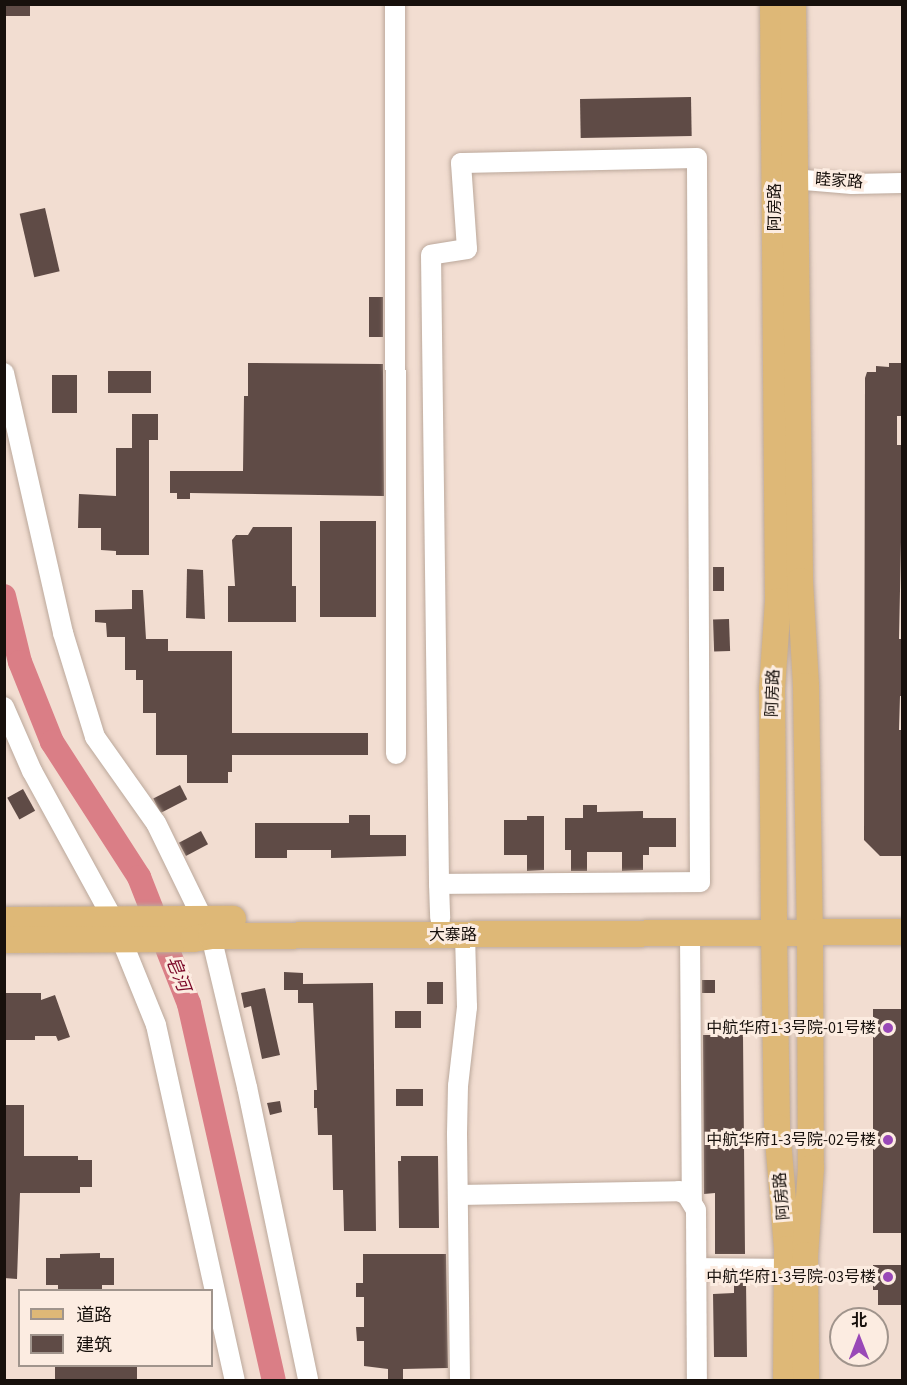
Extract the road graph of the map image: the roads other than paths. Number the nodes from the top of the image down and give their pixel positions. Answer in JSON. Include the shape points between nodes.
{"nodes":[{"id":1,"x":395,"y":4,"type":"edge"},
{"id":2,"x":773,"y":4,"type":"edge"},
{"id":3,"x":793,"y":4,"type":"edge"},
{"id":4,"x":785,"y":178,"type":"junction"},
{"id":5,"x":903,"y":183,"type":"edge"},
{"id":6,"x":4,"y":373,"type":"edge"},
{"id":7,"x":4,"y":707,"type":"edge"},
{"id":8,"x":396,"y":754,"type":"dead end"},
{"id":9,"x":773,"y":774,"type":"junction"},
{"id":10,"x":807,"y":774,"type":"junction"},
{"id":11,"x":440,"y":884,"type":"junction"},
{"id":12,"x":903,"y":917,"type":"edge"},
{"id":13,"x":440,"y":918,"type":"junction"},
{"id":14,"x":4,"y":920,"type":"edge"},
{"id":15,"x":774,"y":925,"type":"junction"},
{"id":16,"x":810,"y":925,"type":"junction"},
{"id":17,"x":198,"y":928,"type":"junction"},
{"id":18,"x":127,"y":929,"type":"junction"},
{"id":19,"x":903,"y":932,"type":"edge"},
{"id":20,"x":690,"y":934,"type":"junction"},
{"id":21,"x":465,"y":935,"type":"junction"},
{"id":22,"x":4,"y":940,"type":"edge"},
{"id":23,"x":458,"y":1195,"type":"junction"},
{"id":24,"x":692,"y":1200,"type":"junction"},
{"id":25,"x":697,"y":1268,"type":"junction"},
{"id":26,"x":786,"y":1269,"type":"junction"},
{"id":27,"x":235,"y":1380,"type":"edge"},
{"id":28,"x":308,"y":1380,"type":"edge"},
{"id":29,"x":460,"y":1380,"type":"edge"},
{"id":30,"x":697,"y":1380,"type":"edge"},
{"id":31,"x":786,"y":1380,"type":"edge"},
{"id":32,"x":806,"y":1380,"type":"edge"}],
"edges":[{"from":1,"to":8,"type":"street"},
{"from":2,"to":4,"type":"main road","name":"阿房路"},
{"from":3,"to":4,"type":"main road","name":"阿房路"},
{"from":4,"to":5,"type":"street","name":"睦家路","via":[[852,184]]},
{"from":4,"to":9,"type":"main road","name":"阿房路"},
{"from":4,"to":10,"type":"main road","name":"阿房路"},
{"from":6,"to":17,"type":"street","via":[[63,633],[95,737],[156,824]]},
{"from":7,"to":18,"type":"street","via":[[32,771]]},
{"from":9,"to":10,"type":"main road"},
{"from":9,"to":15,"type":"main road","name":"阿房路"},
{"from":10,"to":16,"type":"main road","name":"阿房路"},
{"from":11,"to":11,"type":"street","via":[[431,255],[467,249],[461,163],[697,158],[700,882]]},
{"from":11,"to":13,"type":"street"},
{"from":12,"to":16,"type":"main road","name":"大寨路"},
{"from":13,"to":15,"type":"main road","name":"大寨路"},
{"from":13,"to":17,"type":"main road","name":"大寨路"},
{"from":14,"to":18,"type":"main road","name":"大寨路"},
{"from":15,"to":16,"type":"main road","name":"大寨路"},
{"from":15,"to":20,"type":"main road","name":"大寨路"},
{"from":15,"to":26,"type":"main road","name":"阿房路","via":[[777,1127]]},
{"from":16,"to":19,"type":"main road","name":"大寨路"},
{"from":16,"to":32,"type":"main road","name":"阿房路","via":[[812,1168],[805,1255]]},
{"from":17,"to":18,"type":"main road","name":"大寨路"},
{"from":17,"to":21,"type":"main road","name":"大寨路"},
{"from":17,"to":28,"type":"street","via":[[247,1087]]},
{"from":18,"to":22,"type":"main road","name":"大寨路"},
{"from":18,"to":27,"type":"street","via":[[156,1025]]},
{"from":20,"to":21,"type":"main road","name":"大寨路"},
{"from":20,"to":24,"type":"street"},
{"from":21,"to":23,"type":"street","via":[[467,1007],[458,1086]]},
{"from":23,"to":24,"type":"street","via":[[679,1191]]},
{"from":23,"to":29,"type":"street"},
{"from":24,"to":25,"type":"street","via":[[696,1210]]},
{"from":25,"to":26,"type":"street"},
{"from":25,"to":30,"type":"street"},
{"from":26,"to":31,"type":"main road","name":"阿房路"}]}
